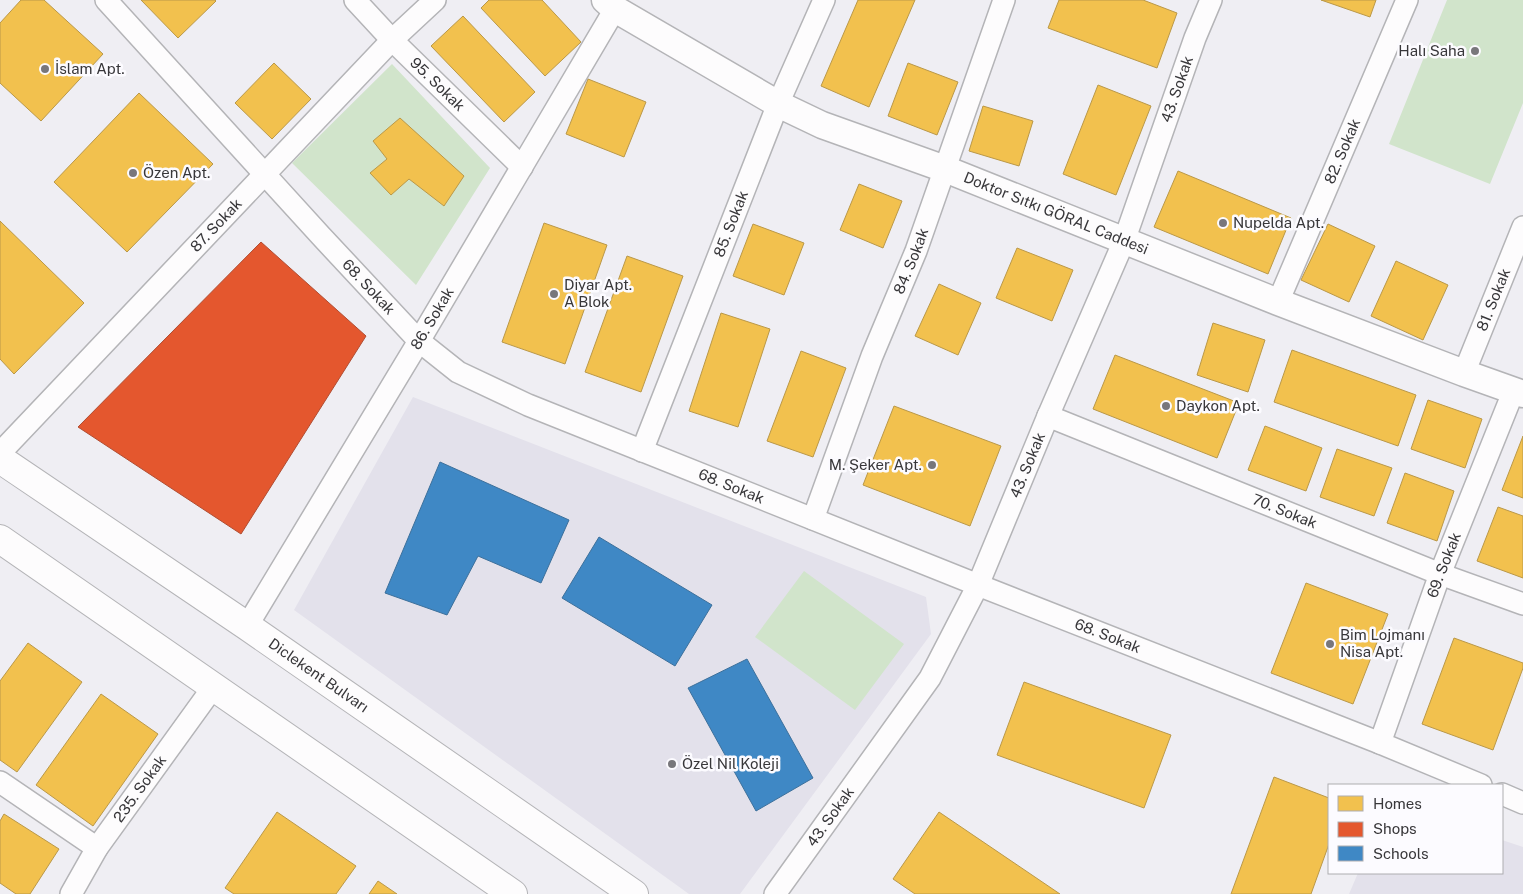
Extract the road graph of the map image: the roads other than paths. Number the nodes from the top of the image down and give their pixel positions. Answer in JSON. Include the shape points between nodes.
{"nodes":[{"id":1,"x":106,"y":0,"type":"edge"},
{"id":2,"x":354,"y":0,"type":"edge"},
{"id":3,"x":435,"y":0,"type":"edge"},
{"id":4,"x":824,"y":0,"type":"edge"},
{"id":5,"x":1004,"y":0,"type":"edge"},
{"id":6,"x":1211,"y":0,"type":"edge"},
{"id":7,"x":1407,"y":0,"type":"edge"},
{"id":8,"x":610,"y":5,"type":"edge"},
{"id":9,"x":392,"y":40,"type":"junction"},
{"id":10,"x":778,"y":104,"type":"junction"},
{"id":11,"x":522,"y":167,"type":"junction"},
{"id":12,"x":945,"y":168,"type":"junction"},
{"id":13,"x":265,"y":174,"type":"junction"},
{"id":14,"x":1523,"y":227,"type":"edge"},
{"id":15,"x":1124,"y":241,"type":"junction"},
{"id":16,"x":1278,"y":302,"type":"junction"},
{"id":17,"x":419,"y":342,"type":"junction"},
{"id":18,"x":1464,"y":373,"type":"junction"},
{"id":19,"x":1518,"y":392,"type":"edge"},
{"id":20,"x":1048,"y":416,"type":"junction"},
{"id":21,"x":642,"y":451,"type":"junction"},
{"id":22,"x":0,"y":453,"type":"edge"},
{"id":23,"x":0,"y":459,"type":"edge"},
{"id":24,"x":813,"y":519,"type":"junction"},
{"id":25,"x":3,"y":548,"type":"edge"},
{"id":26,"x":1440,"y":574,"type":"junction"},
{"id":27,"x":978,"y":585,"type":"junction"},
{"id":28,"x":1523,"y":604,"type":"edge"},
{"id":29,"x":247,"y":626,"type":"junction"},
{"id":30,"x":214,"y":686,"type":"junction"},
{"id":31,"x":1380,"y":743,"type":"junction"},
{"id":32,"x":0,"y":782,"type":"edge"},
{"id":33,"x":1479,"y":784,"type":"edge"},
{"id":34,"x":1503,"y":794,"type":"edge"},
{"id":35,"x":1523,"y":803,"type":"edge"},
{"id":36,"x":98,"y":848,"type":"junction"},
{"id":37,"x":71,"y":894,"type":"edge"},
{"id":38,"x":513,"y":894,"type":"edge"},
{"id":39,"x":634,"y":894,"type":"edge"},
{"id":40,"x":775,"y":894,"type":"edge"}],
"edges":[{"from":1,"to":13,"type":"street","name":"68. Sokak"},
{"from":2,"to":9,"type":"street","name":"95. Sokak"},
{"from":3,"to":9,"type":"street","name":"87. Sokak"},
{"from":4,"to":10,"type":"street","name":"85. Sokak"},
{"from":5,"to":12,"type":"street","name":"84. Sokak"},
{"from":6,"to":15,"type":"street","name":"43. Sokak"},
{"from":7,"to":16,"type":"street","name":"82. Sokak"},
{"from":8,"to":10,"type":"street","name":"Doktor Sıtkı GÖRAL Caddesi"},
{"from":8,"to":11,"type":"street","name":"86. Sokak"},
{"from":9,"to":11,"type":"street","name":"95. Sokak"},
{"from":9,"to":13,"type":"street","name":"87. Sokak"},
{"from":10,"to":12,"type":"street","name":"Doktor Sıtkı GÖRAL Caddesi","via":[[822,125]]},
{"from":10,"to":21,"type":"street","name":"85. Sokak"},
{"from":11,"to":17,"type":"street","name":"86. Sokak"},
{"from":12,"to":15,"type":"street","name":"Doktor Sıtkı GÖRAL Caddesi"},
{"from":12,"to":24,"type":"street","name":"84. Sokak"},
{"from":13,"to":17,"type":"street","name":"68. Sokak"},
{"from":13,"to":22,"type":"street","name":"87. Sokak"},
{"from":14,"to":18,"type":"street","name":"81. Sokak"},
{"from":15,"to":16,"type":"street","name":"Doktor Sıtkı GÖRAL Caddesi"},
{"from":15,"to":20,"type":"street","name":"43. Sokak"},
{"from":16,"to":18,"type":"street","name":"Doktor Sıtkı GÖRAL Caddesi"},
{"from":17,"to":21,"type":"street","name":"68. Sokak","via":[[458,372],[528,405]]},
{"from":17,"to":29,"type":"street","name":"86. Sokak"},
{"from":18,"to":19,"type":"street","name":"Doktor Sıtkı GÖRAL Caddesi"},
{"from":19,"to":26,"type":"street","name":"69. Sokak"},
{"from":20,"to":26,"type":"street","name":"70. Sokak"},
{"from":20,"to":27,"type":"street","name":"43. Sokak"},
{"from":21,"to":24,"type":"street","name":"68. Sokak"},
{"from":23,"to":29,"type":"main road","name":"Diclekent Bulvarı"},
{"from":24,"to":27,"type":"street","name":"68. Sokak"},
{"from":25,"to":30,"type":"main road"},
{"from":26,"to":28,"type":"street","name":"70. Sokak"},
{"from":26,"to":31,"type":"street","name":"69. Sokak"},
{"from":27,"to":31,"type":"street","name":"68. Sokak"},
{"from":27,"to":40,"type":"street","name":"43. Sokak","via":[[930,678]]},
{"from":29,"to":39,"type":"main road","name":"Diclekent Bulvarı"},
{"from":30,"to":36,"type":"street","name":"235. Sokak"},
{"from":30,"to":38,"type":"main road"},
{"from":31,"to":33,"type":"street","name":"68. Sokak"},
{"from":32,"to":36,"type":"street"},
{"from":34,"to":35,"type":"street"},
{"from":36,"to":37,"type":"street","name":"235. Sokak"}]}
